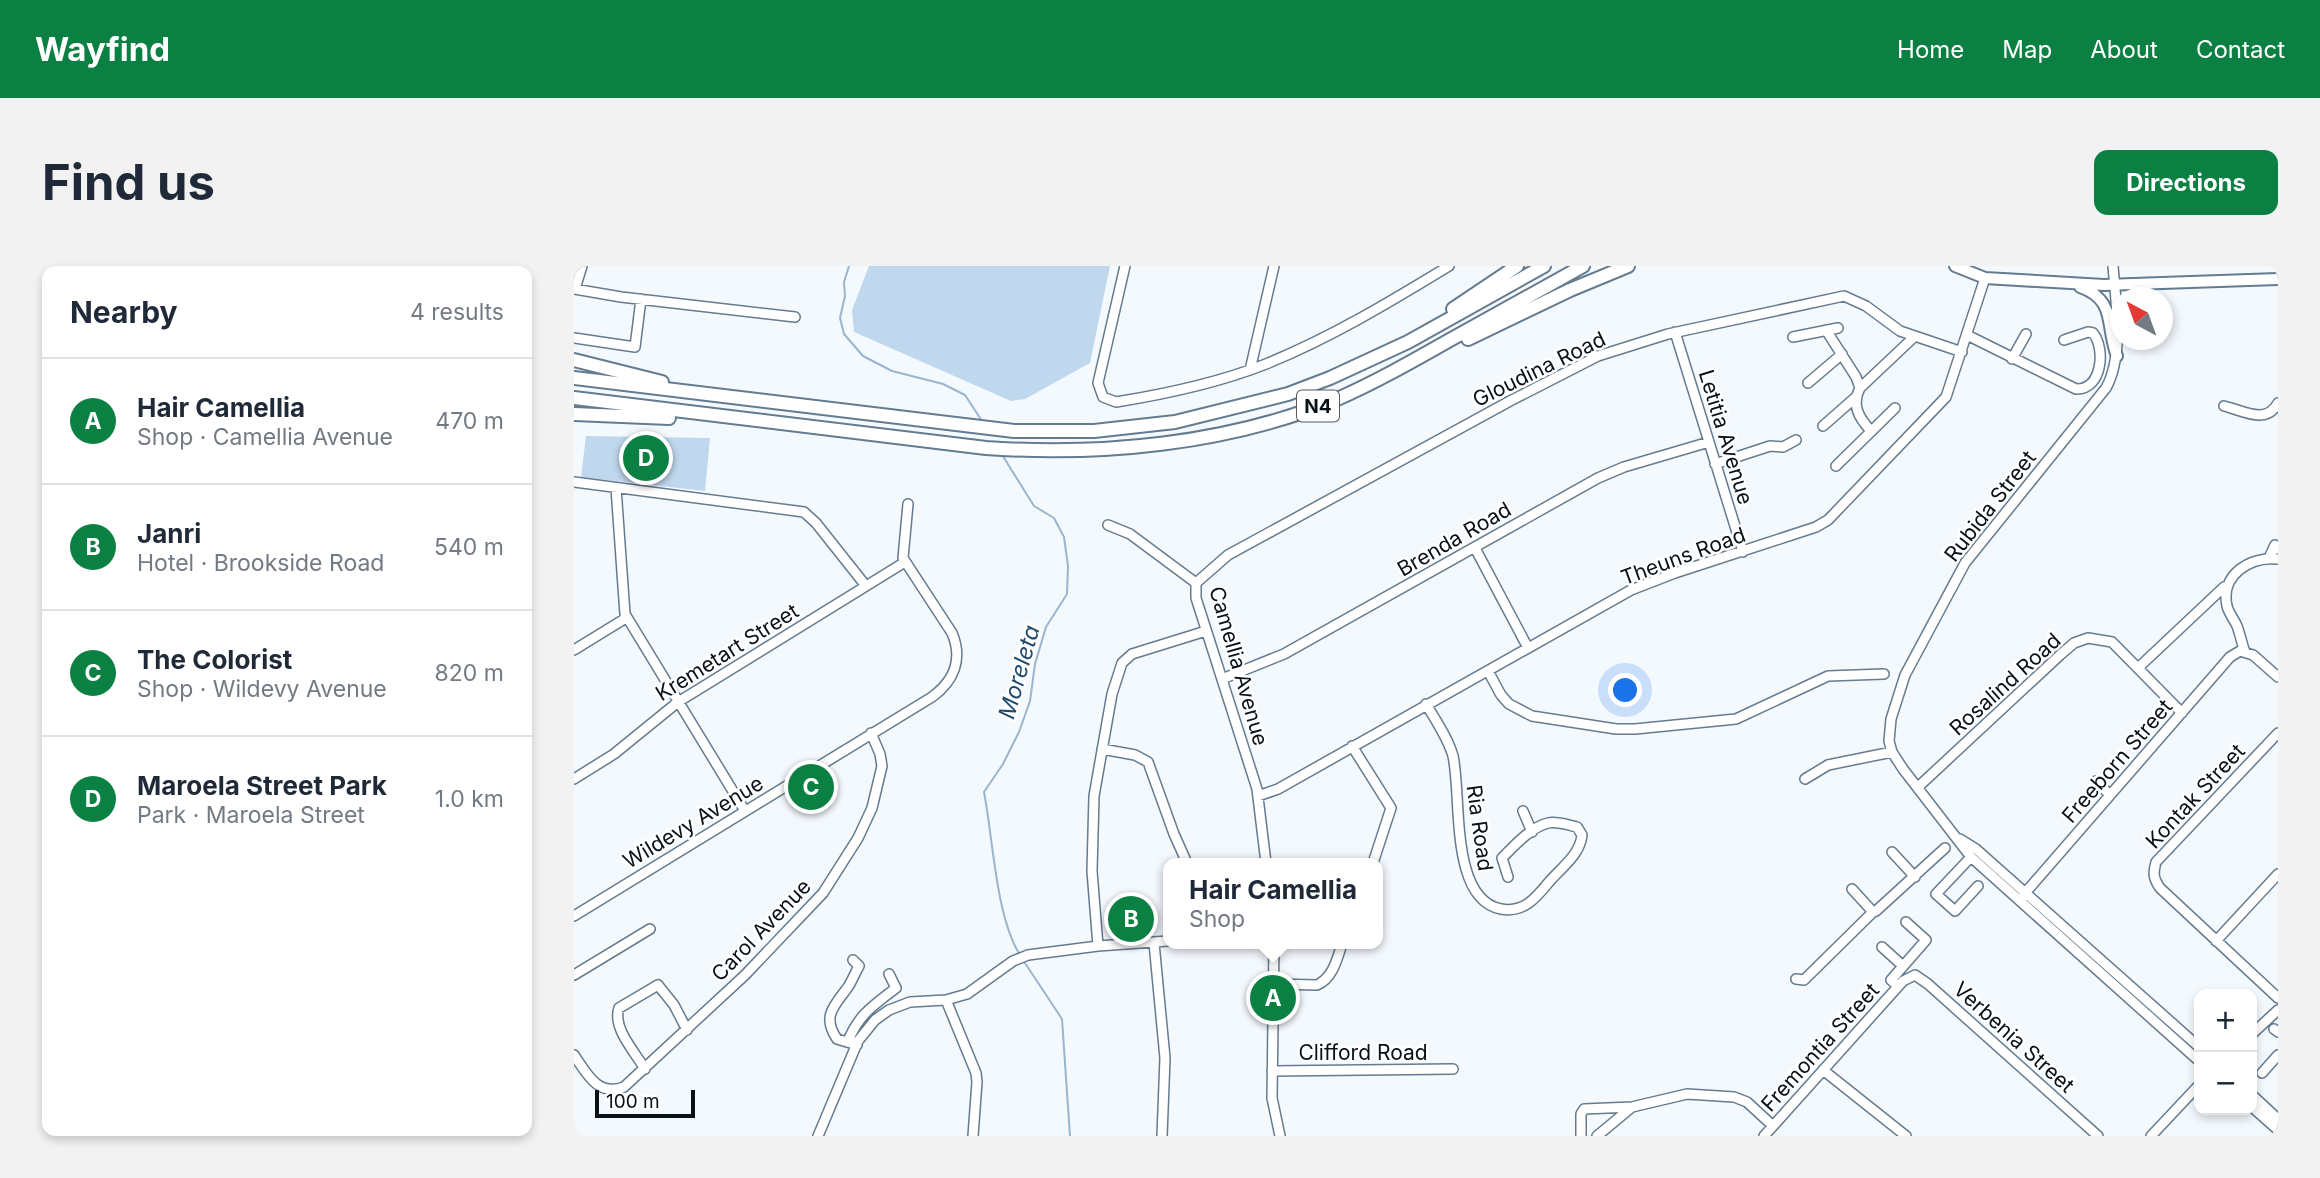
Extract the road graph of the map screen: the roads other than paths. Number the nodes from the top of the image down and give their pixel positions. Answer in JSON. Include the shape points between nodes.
{"nodes":[{"id":1,"x":582,"y":266,"type":"edge"},
{"id":2,"x":1125,"y":266,"type":"edge"},
{"id":3,"x":1274,"y":266,"type":"edge"},
{"id":4,"x":1432,"y":266,"type":"edge"},
{"id":5,"x":1449,"y":266,"type":"edge"},
{"id":6,"x":1517,"y":266,"type":"edge"},
{"id":7,"x":1544,"y":266,"type":"edge"},
{"id":8,"x":1583,"y":266,"type":"edge"},
{"id":9,"x":1628,"y":266,"type":"edge"},
{"id":10,"x":1955,"y":266,"type":"edge"},
{"id":11,"x":2113,"y":266,"type":"edge"},
{"id":12,"x":1430,"y":278,"type":"junction"},
{"id":13,"x":1985,"y":278,"type":"junction"},
{"id":14,"x":2278,"y":279,"type":"edge"},
{"id":15,"x":2069,"y":283,"type":"junction"},
{"id":16,"x":2115,"y":285,"type":"junction"},
{"id":17,"x":574,"y":289,"type":"edge"},
{"id":18,"x":641,"y":299,"type":"junction"},
{"id":19,"x":795,"y":317,"type":"dead end"},
{"id":20,"x":1838,"y":328,"type":"dead end"},
{"id":21,"x":1826,"y":331,"type":"junction"},
{"id":22,"x":1675,"y":332,"type":"junction"},
{"id":23,"x":2026,"y":334,"type":"dead end"},
{"id":24,"x":1968,"y":335,"type":"junction"},
{"id":25,"x":1793,"y":337,"type":"dead end"},
{"id":26,"x":1914,"y":337,"type":"junction"},
{"id":27,"x":574,"y":338,"type":"edge"},
{"id":28,"x":2064,"y":340,"type":"dead end"},
{"id":29,"x":1408,"y":342,"type":"junction"},
{"id":30,"x":1962,"y":352,"type":"junction"},
{"id":31,"x":1842,"y":354,"type":"junction"},
{"id":32,"x":2117,"y":356,"type":"junction"},
{"id":33,"x":2012,"y":359,"type":"junction"},
{"id":34,"x":574,"y":360,"type":"edge"},
{"id":35,"x":1250,"y":370,"type":"junction"},
{"id":36,"x":574,"y":378,"type":"edge"},
{"id":37,"x":1379,"y":380,"type":"junction"},
{"id":38,"x":1808,"y":383,"type":"dead end"},
{"id":39,"x":1858,"y":392,"type":"junction"},
{"id":40,"x":709,"y":394,"type":"junction"},
{"id":41,"x":574,"y":398,"type":"edge"},
{"id":42,"x":2278,"y":403,"type":"edge"},
{"id":43,"x":2224,"y":406,"type":"dead end"},
{"id":44,"x":1895,"y":408,"type":"dead end"},
{"id":45,"x":574,"y":414,"type":"edge"},
{"id":46,"x":740,"y":419,"type":"junction"},
{"id":47,"x":1823,"y":426,"type":"dead end"},
{"id":48,"x":1871,"y":431,"type":"junction"},
{"id":49,"x":1796,"y":440,"type":"dead end"},
{"id":50,"x":1709,"y":442,"type":"junction"},
{"id":51,"x":1715,"y":464,"type":"junction"},
{"id":52,"x":1836,"y":466,"type":"dead end"},
{"id":53,"x":574,"y":482,"type":"edge"},
{"id":54,"x":617,"y":488,"type":"junction"},
{"id":55,"x":908,"y":504,"type":"dead end"},
{"id":56,"x":1108,"y":525,"type":"dead end"},
{"id":57,"x":1475,"y":548,"type":"junction"},
{"id":58,"x":2278,"y":549,"type":"edge"},
{"id":59,"x":1743,"y":552,"type":"junction"},
{"id":60,"x":2274,"y":559,"type":"edge"},
{"id":61,"x":905,"y":562,"type":"junction"},
{"id":62,"x":1196,"y":583,"type":"junction"},
{"id":63,"x":866,"y":586,"type":"junction"},
{"id":64,"x":2224,"y":587,"type":"dead end"},
{"id":65,"x":626,"y":618,"type":"junction"},
{"id":66,"x":1206,"y":631,"type":"junction"},
{"id":67,"x":1528,"y":648,"type":"junction"},
{"id":68,"x":574,"y":650,"type":"edge"},
{"id":69,"x":2245,"y":652,"type":"junction"},
{"id":70,"x":2138,"y":667,"type":"junction"},
{"id":71,"x":1488,"y":671,"type":"junction"},
{"id":72,"x":1884,"y":674,"type":"dead end"},
{"id":73,"x":2278,"y":677,"type":"edge"},
{"id":74,"x":1222,"y":679,"type":"junction"},
{"id":75,"x":678,"y":702,"type":"junction"},
{"id":76,"x":1426,"y":704,"type":"junction"},
{"id":77,"x":2182,"y":713,"type":"junction"},
{"id":78,"x":872,"y":733,"type":"junction"},
{"id":79,"x":2278,"y":733,"type":"edge"},
{"id":80,"x":1352,"y":747,"type":"junction"},
{"id":81,"x":1102,"y":749,"type":"junction"},
{"id":82,"x":1892,"y":751,"type":"junction"},
{"id":83,"x":574,"y":779,"type":"edge"},
{"id":84,"x":1805,"y":779,"type":"dead end"},
{"id":85,"x":2096,"y":781,"type":"dead end"},
{"id":86,"x":1918,"y":787,"type":"junction"},
{"id":87,"x":2110,"y":795,"type":"junction"},
{"id":88,"x":1258,"y":796,"type":"junction"},
{"id":89,"x":745,"y":811,"type":"junction"},
{"id":90,"x":1523,"y":811,"type":"dead end"},
{"id":91,"x":1532,"y":832,"type":"junction"},
{"id":92,"x":1956,"y":836,"type":"junction"},
{"id":93,"x":1945,"y":848,"type":"dead end"},
{"id":94,"x":1892,"y":852,"type":"dead end"},
{"id":95,"x":1971,"y":857,"type":"junction"},
{"id":96,"x":1185,"y":858,"type":"edge"},
{"id":97,"x":1265,"y":858,"type":"edge"},
{"id":98,"x":1375,"y":858,"type":"edge"},
{"id":99,"x":2278,"y":874,"type":"edge"},
{"id":100,"x":1508,"y":877,"type":"dead end"},
{"id":101,"x":1914,"y":877,"type":"junction"},
{"id":102,"x":1978,"y":886,"type":"dead end"},
{"id":103,"x":1852,"y":889,"type":"dead end"},
{"id":104,"x":2022,"y":896,"type":"junction"},
{"id":105,"x":1873,"y":912,"type":"junction"},
{"id":106,"x":574,"y":916,"type":"edge"},
{"id":107,"x":1906,"y":922,"type":"dead end"},
{"id":108,"x":650,"y":929,"type":"dead end"},
{"id":109,"x":2216,"y":941,"type":"junction"},
{"id":110,"x":1163,"y":942,"type":"edge"},
{"id":111,"x":1154,"y":943,"type":"junction"},
{"id":112,"x":1098,"y":946,"type":"junction"},
{"id":113,"x":1882,"y":947,"type":"dead end"},
{"id":114,"x":1274,"y":949,"type":"edge"},
{"id":115,"x":1340,"y":949,"type":"edge"},
{"id":116,"x":853,"y":960,"type":"dead end"},
{"id":117,"x":1903,"y":967,"type":"junction"},
{"id":118,"x":889,"y":974,"type":"dead end"},
{"id":119,"x":574,"y":975,"type":"edge"},
{"id":120,"x":1796,"y":979,"type":"dead end"},
{"id":121,"x":1900,"y":984,"type":"junction"},
{"id":122,"x":1274,"y":985,"type":"junction"},
{"id":123,"x":883,"y":997,"type":"junction"},
{"id":124,"x":2278,"y":998,"type":"edge"},
{"id":125,"x":946,"y":1000,"type":"junction"},
{"id":126,"x":889,"y":1010,"type":"junction"},
{"id":127,"x":2278,"y":1010,"type":"edge"},
{"id":128,"x":867,"y":1029,"type":"junction"},
{"id":129,"x":2257,"y":1029,"type":"edge"},
{"id":130,"x":687,"y":1030,"type":"junction"},
{"id":131,"x":852,"y":1043,"type":"junction"},
{"id":132,"x":2194,"y":1043,"type":"edge"},
{"id":133,"x":574,"y":1055,"type":"edge"},
{"id":134,"x":2278,"y":1055,"type":"edge"},
{"id":135,"x":2194,"y":1056,"type":"edge"},
{"id":136,"x":645,"y":1069,"type":"junction"},
{"id":137,"x":1453,"y":1069,"type":"dead end"},
{"id":138,"x":1272,"y":1070,"type":"junction"},
{"id":139,"x":1823,"y":1070,"type":"junction"},
{"id":140,"x":2262,"y":1073,"type":"dead end"},
{"id":141,"x":2194,"y":1090,"type":"edge"},
{"id":142,"x":2257,"y":1100,"type":"edge"},
{"id":143,"x":1632,"y":1107,"type":"junction"},
{"id":144,"x":2257,"y":1111,"type":"edge"},
{"id":145,"x":2278,"y":1119,"type":"edge"},
{"id":146,"x":1773,"y":1126,"type":"junction"},
{"id":147,"x":2278,"y":1130,"type":"edge"},
{"id":148,"x":1894,"y":1132,"type":"edge"},
{"id":149,"x":821,"y":1136,"type":"edge"},
{"id":150,"x":973,"y":1136,"type":"edge"},
{"id":151,"x":1162,"y":1136,"type":"edge"},
{"id":152,"x":1280,"y":1136,"type":"edge"},
{"id":153,"x":1581,"y":1136,"type":"edge"},
{"id":154,"x":1597,"y":1136,"type":"edge"},
{"id":155,"x":1764,"y":1136,"type":"edge"},
{"id":156,"x":1906,"y":1136,"type":"edge"},
{"id":157,"x":2098,"y":1136,"type":"edge"},
{"id":158,"x":2151,"y":1136,"type":"edge"}],
"edges":[{"from":1,"to":17,"type":"street"},
{"from":2,"to":35,"type":"street","via":[[1098,386],[1105,398],[1116,402],[1170,392]]},
{"from":3,"to":35,"type":"street"},
{"from":4,"to":12,"type":"street"},
{"from":5,"to":12,"type":"street"},
{"from":6,"to":29,"type":"highway"},
{"from":7,"to":29,"type":"highway","number":"N4"},
{"from":8,"to":37,"type":"highway","number":"N4"},
{"from":9,"to":37,"type":"highway"},
{"from":10,"to":13,"type":"main road"},
{"from":11,"to":16,"type":"street","name":"Rubida Street"},
{"from":12,"to":35,"type":"street","via":[[1365,317]]},
{"from":13,"to":15,"type":"main road"},
{"from":13,"to":24,"type":"street","name":"Theuns Road"},
{"from":14,"to":16,"type":"main road"},
{"from":15,"to":16,"type":"main road"},
{"from":15,"to":32,"type":"main road","via":[[2090,290],[2105,304]]},
{"from":16,"to":32,"type":"street","name":"Rubida Street"},
{"from":17,"to":18,"type":"street"},
{"from":18,"to":19,"type":"street"},
{"from":18,"to":27,"type":"street","via":[[635,347]]},
{"from":20,"to":21,"type":"street"},
{"from":21,"to":25,"type":"street"},
{"from":21,"to":31,"type":"street"},
{"from":22,"to":26,"type":"street","name":"Gloudina Road","via":[[1837,295],[1866,306]]},
{"from":22,"to":50,"type":"street","name":"Letitia Avenue"},
{"from":22,"to":62,"type":"street","name":"Gloudina Road","via":[[1569,370],[1228,555]]},
{"from":23,"to":33,"type":"street"},
{"from":24,"to":30,"type":"street","name":"Theuns Road"},
{"from":24,"to":33,"type":"street"},
{"from":26,"to":30,"type":"street","name":"Gloudina Road"},
{"from":26,"to":39,"type":"street"},
{"from":28,"to":33,"type":"street","via":[[2088,332],[2100,344],[2098,372],[2087,387],[2076,389]]},
{"from":29,"to":40,"type":"highway","number":"N4","via":[[1288,394],[1195,418],[1094,431],[1014,431]]},
{"from":30,"to":59,"type":"street","name":"Theuns Road","via":[[1941,402],[1828,520]]},
{"from":31,"to":38,"type":"street"},
{"from":31,"to":39,"type":"street","via":[[1856,376]]},
{"from":32,"to":82,"type":"street","name":"Rubida Street","via":[[2105,388],[1965,563],[1905,675],[1891,719]]},
{"from":34,"to":40,"type":"highway"},
{"from":36,"to":40,"type":"highway","number":"N4"},
{"from":37,"to":46,"type":"highway","number":"N4","via":[[1295,415],[1163,443],[1108,448],[986,448]]},
{"from":39,"to":47,"type":"street"},
{"from":39,"to":48,"type":"street","via":[[1856,409]]},
{"from":41,"to":46,"type":"highway","number":"N4"},
{"from":42,"to":43,"type":"street","via":[[2263,416]]},
{"from":44,"to":48,"type":"street"},
{"from":45,"to":46,"type":"highway"},
{"from":48,"to":52,"type":"street"},
{"from":49,"to":51,"type":"street"},
{"from":50,"to":51,"type":"street","name":"Letitia Avenue"},
{"from":50,"to":57,"type":"street","name":"Brenda Road","via":[[1598,478]]},
{"from":51,"to":59,"type":"street","name":"Letitia Avenue"},
{"from":53,"to":54,"type":"street"},
{"from":54,"to":63,"type":"street","via":[[804,512]]},
{"from":54,"to":65,"type":"street"},
{"from":55,"to":61,"type":"street"},
{"from":56,"to":62,"type":"street","name":"Camellia Avenue","via":[[1130,534]]},
{"from":57,"to":67,"type":"street"},
{"from":57,"to":74,"type":"street","name":"Brenda Road","via":[[1284,654]]},
{"from":58,"to":60,"type":"street","via":[[2275,545]]},
{"from":59,"to":67,"type":"street","name":"Theuns Road","via":[[1649,582]]},
{"from":60,"to":69,"type":"street","via":[[2246,564],[2227,588],[2227,606]]},
{"from":61,"to":63,"type":"street","name":"Kremetart Street"},
{"from":61,"to":78,"type":"street","name":"Wildevy Avenue","via":[[952,634],[957,647],[955,668],[940,691]]},
{"from":62,"to":66,"type":"street","name":"Camellia Avenue"},
{"from":63,"to":75,"type":"street","name":"Kremetart Street"},
{"from":64,"to":70,"type":"street"},
{"from":65,"to":68,"type":"street"},
{"from":65,"to":75,"type":"street"},
{"from":66,"to":74,"type":"street","name":"Camellia Avenue"},
{"from":66,"to":81,"type":"street","via":[[1125,658],[1112,694]]},
{"from":67,"to":71,"type":"street","name":"Theuns Road"},
{"from":69,"to":73,"type":"street"},
{"from":69,"to":77,"type":"street","name":"Freeborn Street","via":[[2234,653]]},
{"from":70,"to":77,"type":"street","name":"Rosalind Road"},
{"from":70,"to":86,"type":"street","name":"Rosalind Road","via":[[2112,642],[2088,638],[2074,643]]},
{"from":71,"to":72,"type":"street","via":[[1509,704],[1532,716],[1616,729],[1729,720],[1829,676]]},
{"from":71,"to":76,"type":"street","name":"Theuns Road"},
{"from":74,"to":88,"type":"street","name":"Camellia Avenue"},
{"from":75,"to":83,"type":"street","name":"Kremetart Street","via":[[614,754]]},
{"from":75,"to":89,"type":"street"},
{"from":76,"to":80,"type":"street","name":"Theuns Road"},
{"from":76,"to":91,"type":"street","name":"Ria Road","via":[[1453,756],[1468,880],[1483,902],[1516,910],[1536,898],[1583,837],[1577,827],[1554,822]]},
{"from":77,"to":87,"type":"street","name":"Freeborn Street"},
{"from":78,"to":89,"type":"street","name":"Wildevy Avenue"},
{"from":78,"to":130,"type":"street","name":"Carol Avenue","via":[[881,771],[870,812],[854,846],[818,899]]},
{"from":79,"to":109,"type":"street","name":"Kontak Street","via":[[2156,862],[2153,877],[2160,888]]},
{"from":80,"to":88,"type":"street","name":"Theuns Road"},
{"from":80,"to":98,"type":"street","via":[[1391,808]]},
{"from":81,"to":96,"type":"street","via":[[1148,762]]},
{"from":81,"to":112,"type":"street","via":[[1094,796]]},
{"from":82,"to":84,"type":"street","via":[[1828,765]]},
{"from":82,"to":86,"type":"street"},
{"from":85,"to":87,"type":"street"},
{"from":86,"to":92,"type":"street"},
{"from":87,"to":104,"type":"street","name":"Freeborn Street"},
{"from":88,"to":97,"type":"street","name":"Camellia Avenue"},
{"from":89,"to":106,"type":"street","name":"Wildevy Avenue"},
{"from":90,"to":91,"type":"street"},
{"from":91,"to":100,"type":"street","via":[[1502,858]]},
{"from":92,"to":95,"type":"street"},
{"from":92,"to":104,"type":"street","via":[[1976,849]]},
{"from":93,"to":101,"type":"street"},
{"from":94,"to":101,"type":"street"},
{"from":95,"to":102,"type":"street","via":[[1936,894],[1955,911]]},
{"from":95,"to":104,"type":"street"},
{"from":99,"to":109,"type":"street"},
{"from":101,"to":105,"type":"street"},
{"from":103,"to":105,"type":"street"},
{"from":104,"to":132,"type":"street"},
{"from":104,"to":135,"type":"street"},
{"from":105,"to":120,"type":"street","via":[[1804,980]]},
{"from":107,"to":117,"type":"street","via":[[1926,940]]},
{"from":108,"to":119,"type":"street"},
{"from":109,"to":124,"type":"street"},
{"from":110,"to":111,"type":"street"},
{"from":111,"to":112,"type":"street"},
{"from":111,"to":151,"type":"street","via":[[1165,1058]]},
{"from":112,"to":125,"type":"street","via":[[1019,958],[967,994]]},
{"from":113,"to":117,"type":"street"},
{"from":114,"to":122,"type":"street"},
{"from":115,"to":122,"type":"street","via":[[1329,978],[1322,983]]},
{"from":116,"to":131,"type":"street","via":[[859,966],[833,1004],[831,1015],[835,1037]]},
{"from":117,"to":121,"type":"street","via":[[1891,980]]},
{"from":118,"to":123,"type":"street","via":[[896,988]]},
{"from":121,"to":139,"type":"street","name":"Fremontia Street"},
{"from":121,"to":157,"type":"street","name":"Verbenia Street","via":[[1912,975],[1919,976]]},
{"from":122,"to":138,"type":"street"},
{"from":123,"to":126,"type":"street"},
{"from":123,"to":131,"type":"street","via":[[858,1020]]},
{"from":125,"to":126,"type":"street","via":[[910,1002]]},
{"from":125,"to":150,"type":"street","via":[[976,1073]]},
{"from":126,"to":128,"type":"street"},
{"from":127,"to":129,"type":"street"},
{"from":128,"to":131,"type":"street"},
{"from":128,"to":149,"type":"street"},
{"from":130,"to":136,"type":"street","name":"Carol Avenue"},
{"from":130,"to":136,"type":"street","via":[[658,985],[619,1008],[620,1028]]},
{"from":131,"to":149,"type":"street"},
{"from":133,"to":136,"type":"street","name":"Carol Avenue","via":[[598,1087],[614,1090],[628,1085]]},
{"from":134,"to":140,"type":"street"},
{"from":137,"to":138,"type":"street","name":"Clifford Road"},
{"from":138,"to":152,"type":"street"},
{"from":139,"to":146,"type":"street","name":"Fremontia Street"},
{"from":139,"to":148,"type":"street"},
{"from":141,"to":158,"type":"street"},
{"from":142,"to":145,"type":"street"},
{"from":143,"to":146,"type":"street","via":[[1690,1094],[1734,1097],[1747,1102]]},
{"from":143,"to":153,"type":"street","via":[[1583,1110]]},
{"from":143,"to":154,"type":"street"},
{"from":144,"to":147,"type":"street"},
{"from":146,"to":155,"type":"street","name":"Fremontia Street"},
{"from":148,"to":156,"type":"street"}]}
